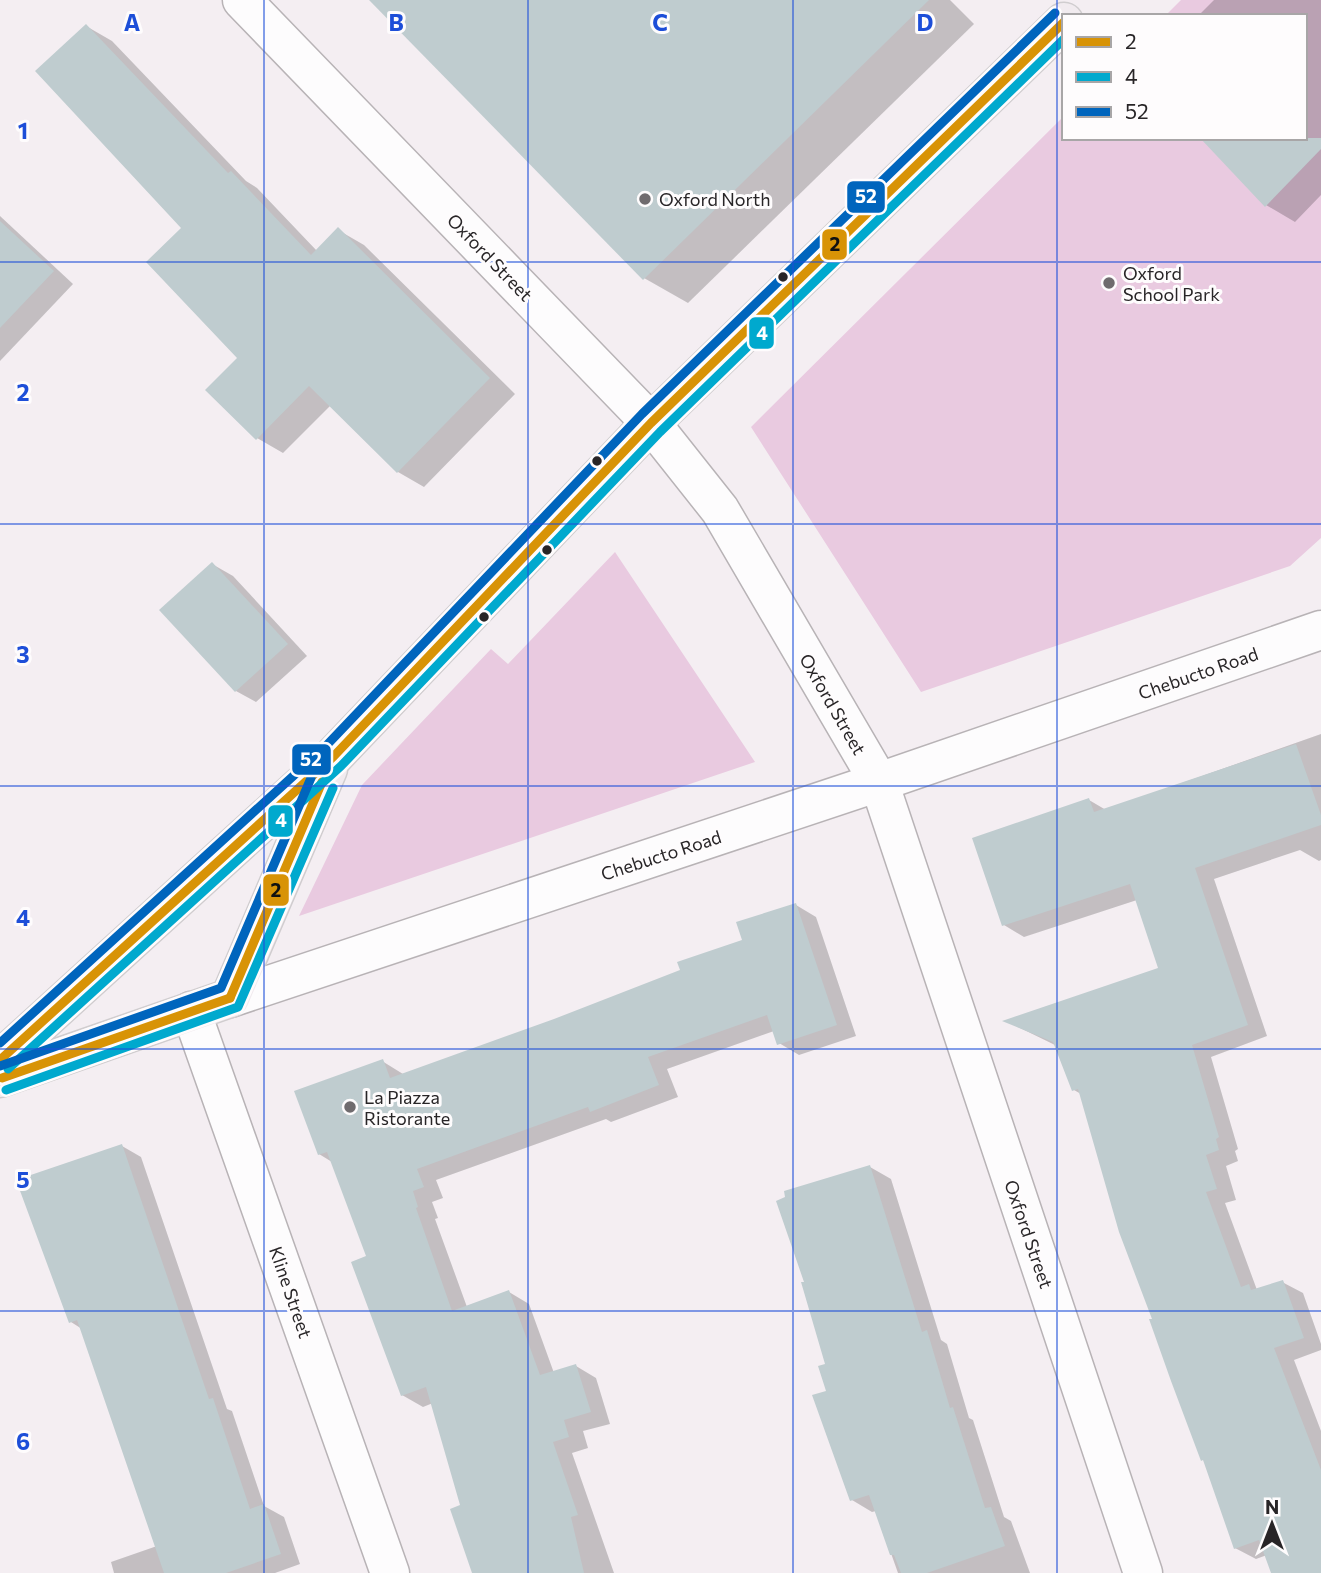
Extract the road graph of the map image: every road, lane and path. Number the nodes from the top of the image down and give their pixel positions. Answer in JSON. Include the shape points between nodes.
{"nodes":[{"id":1,"x":242,"y":0,"type":"edge"},
{"id":2,"x":1086,"y":0,"type":"edge"},
{"id":3,"x":1072,"y":14,"type":"edge"},
{"id":4,"x":1062,"y":24,"type":"edge"},
{"id":5,"x":650,"y":423,"type":"junction"},
{"id":6,"x":1321,"y":631,"type":"edge"},
{"id":7,"x":333,"y":757,"type":"junction"},
{"id":8,"x":879,"y":782,"type":"junction"},
{"id":9,"x":230,"y":998,"type":"junction"},
{"id":10,"x":191,"y":1011,"type":"junction"},
{"id":11,"x":0,"y":1060,"type":"edge"},
{"id":12,"x":0,"y":1079,"type":"edge"},
{"id":13,"x":390,"y":1573,"type":"edge"},
{"id":14,"x":1143,"y":1573,"type":"edge"}],
"edges":[{"from":1,"to":5,"type":"main road","name":"Oxford Street"},
{"from":2,"to":3,"type":"main road"},
{"from":4,"to":5,"type":"main road"},
{"from":5,"to":7,"type":"main road"},
{"from":5,"to":8,"type":"main road","name":"Oxford Street","via":[[720,510]]},
{"from":6,"to":8,"type":"main road","name":"Chebucto Road"},
{"from":7,"to":9,"type":"main road"},
{"from":7,"to":11,"type":"main road"},
{"from":8,"to":9,"type":"main road","name":"Chebucto Road"},
{"from":8,"to":14,"type":"main road","name":"Oxford Street"},
{"from":9,"to":10,"type":"main road","name":"Chebucto Road"},
{"from":10,"to":12,"type":"main road","name":"Chebucto Road"},
{"from":10,"to":13,"type":"main road","name":"Kline Street"}]}
